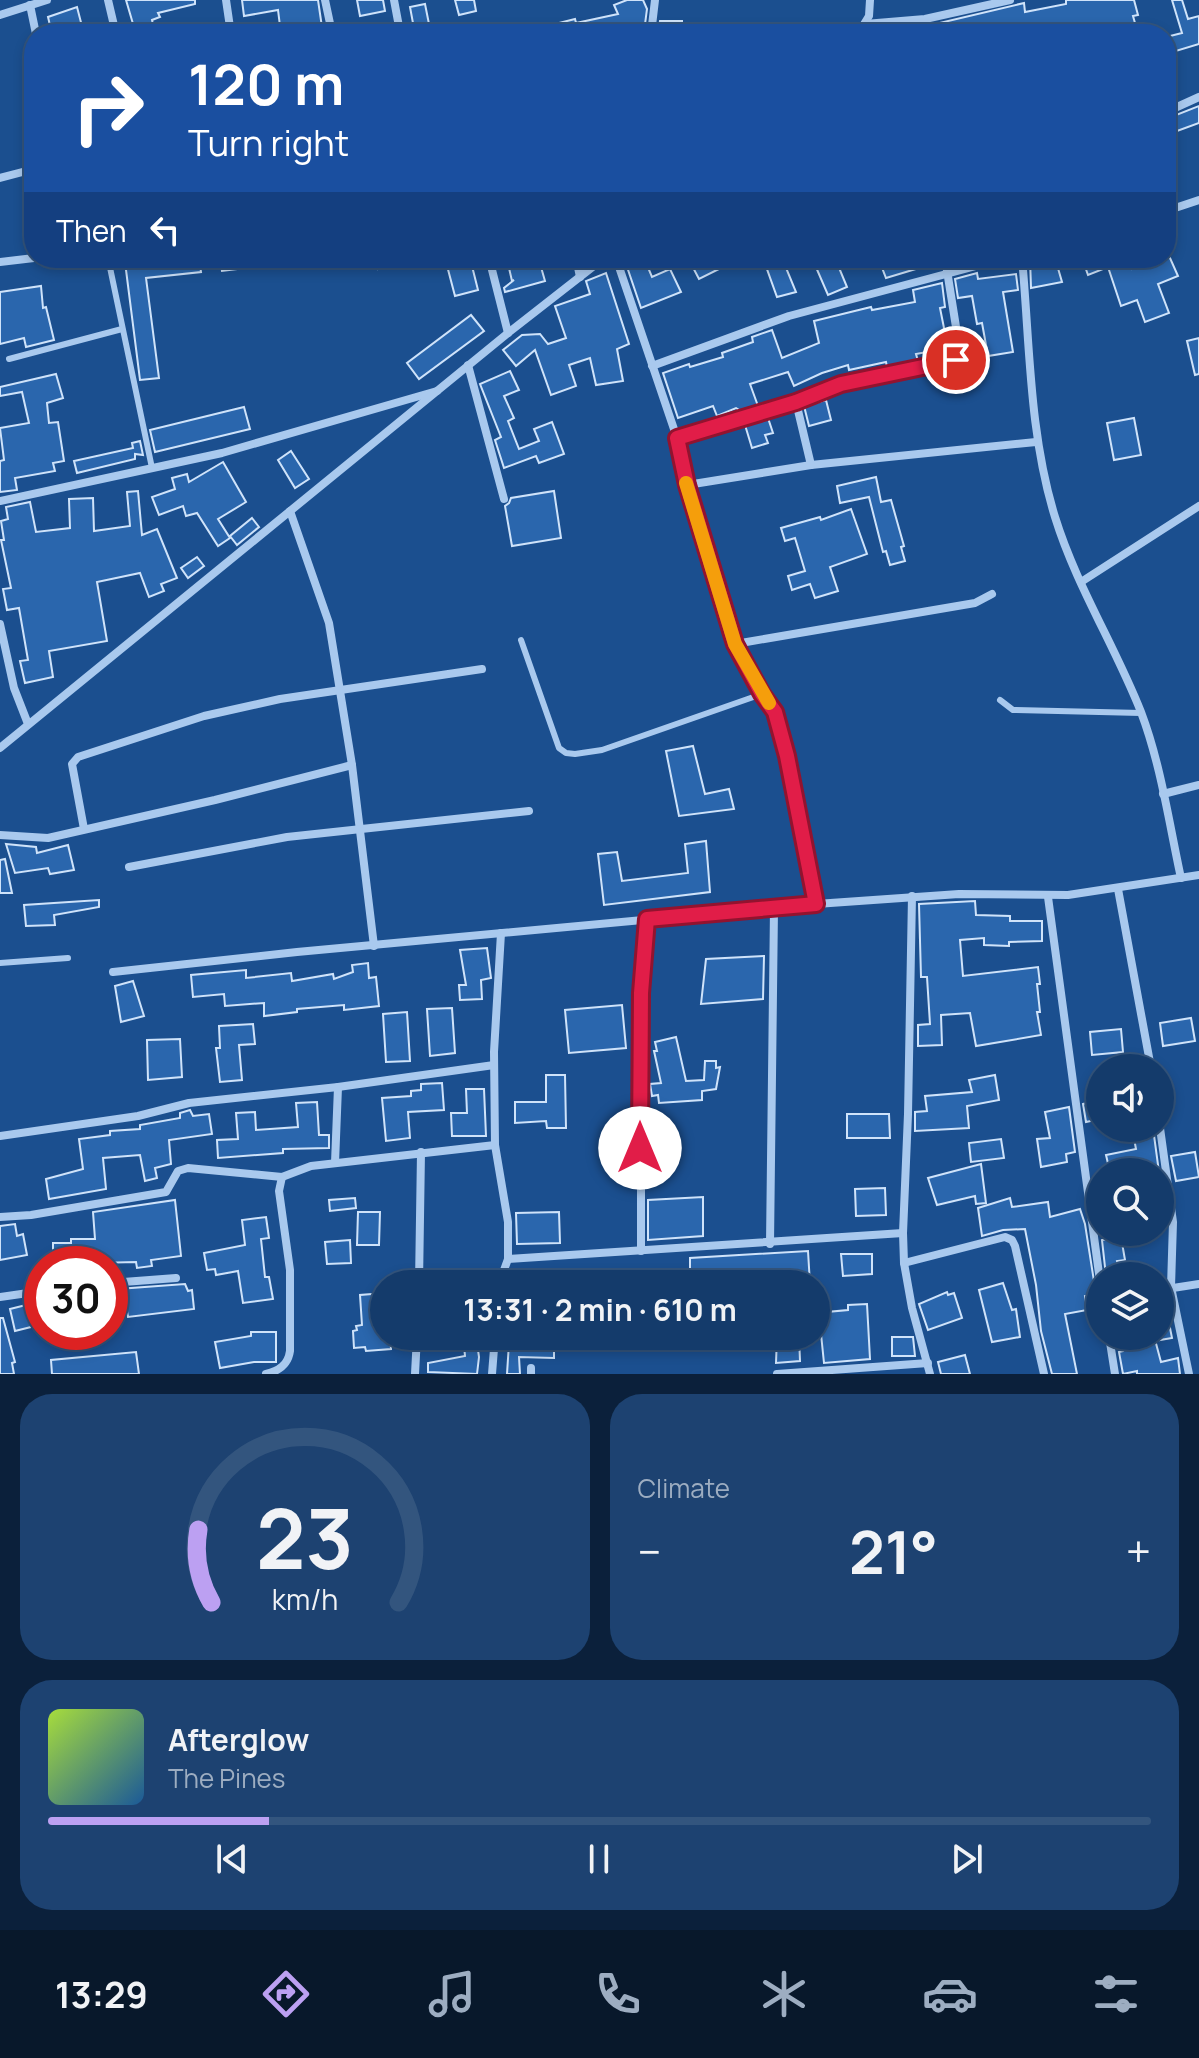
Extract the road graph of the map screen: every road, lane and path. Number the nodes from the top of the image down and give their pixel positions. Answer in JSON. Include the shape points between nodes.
{"nodes":[{"id":1,"x":47,"y":0,"type":"edge"},
{"id":2,"x":108,"y":0,"type":"edge"},
{"id":3,"x":226,"y":0,"type":"edge"},
{"id":4,"x":325,"y":0,"type":"edge"},
{"id":5,"x":394,"y":0,"type":"edge"},
{"id":6,"x":655,"y":0,"type":"edge"},
{"id":7,"x":870,"y":0,"type":"edge"},
{"id":8,"x":1010,"y":0,"type":"edge"},
{"id":9,"x":30,"y":5,"type":"junction"},
{"id":10,"x":0,"y":15,"type":"edge"},
{"id":11,"x":34,"y":24,"type":"edge"},
{"id":12,"x":114,"y":24,"type":"edge"},
{"id":13,"x":230,"y":24,"type":"edge"},
{"id":14,"x":330,"y":24,"type":"edge"},
{"id":15,"x":398,"y":24,"type":"edge"},
{"id":16,"x":652,"y":24,"type":"edge"},
{"id":17,"x":865,"y":24,"type":"joint"},
{"id":18,"x":1199,"y":97,"type":"edge"},
{"id":19,"x":1176,"y":107,"type":"edge"},
{"id":20,"x":24,"y":172,"type":"edge"},
{"id":21,"x":0,"y":178,"type":"edge"},
{"id":22,"x":1199,"y":200,"type":"edge"},
{"id":23,"x":1176,"y":208,"type":"edge"},
{"id":24,"x":24,"y":259,"type":"edge"},
{"id":25,"x":0,"y":262,"type":"edge"},
{"id":26,"x":110,"y":268,"type":"edge"},
{"id":27,"x":492,"y":268,"type":"edge"},
{"id":28,"x":578,"y":268,"type":"edge"},
{"id":29,"x":591,"y":268,"type":"edge"},
{"id":30,"x":619,"y":268,"type":"edge"},
{"id":31,"x":946,"y":268,"type":"edge"},
{"id":32,"x":964,"y":268,"type":"edge"},
{"id":33,"x":1023,"y":268,"type":"edge"},
{"id":34,"x":947,"y":272,"type":"junction"},
{"id":35,"x":580,"y":277,"type":"junction"},
{"id":36,"x":122,"y":329,"type":"junction"},
{"id":37,"x":508,"y":333,"type":"junction"},
{"id":38,"x":9,"y":359,"type":"dead end"},
{"id":39,"x":468,"y":365,"type":"junction"},
{"id":40,"x":652,"y":366,"type":"junction"},
{"id":41,"x":441,"y":390,"type":"junction"},
{"id":42,"x":796,"y":402,"type":"junction"},
{"id":43,"x":677,"y":438,"type":"junction"},
{"id":44,"x":1036,"y":442,"type":"junction"},
{"id":45,"x":811,"y":465,"type":"junction"},
{"id":46,"x":152,"y":468,"type":"junction"},
{"id":47,"x":687,"y":485,"type":"junction"},
{"id":48,"x":504,"y":499,"type":"dead end"},
{"id":49,"x":0,"y":501,"type":"edge"},
{"id":50,"x":1199,"y":506,"type":"edge"},
{"id":51,"x":290,"y":511,"type":"junction"},
{"id":52,"x":1081,"y":582,"type":"junction"},
{"id":53,"x":992,"y":594,"type":"dead end"},
{"id":54,"x":0,"y":624,"type":"edge"},
{"id":55,"x":521,"y":640,"type":"dead end"},
{"id":56,"x":735,"y":644,"type":"junction"},
{"id":57,"x":482,"y":669,"type":"dead end"},
{"id":58,"x":338,"y":690,"type":"junction"},
{"id":59,"x":762,"y":694,"type":"junction"},
{"id":60,"x":1000,"y":700,"type":"dead end"},
{"id":61,"x":1141,"y":713,"type":"junction"},
{"id":62,"x":28,"y":724,"type":"junction"},
{"id":63,"x":0,"y":748,"type":"edge"},
{"id":64,"x":352,"y":765,"type":"junction"},
{"id":65,"x":1199,"y":785,"type":"edge"},
{"id":66,"x":1163,"y":794,"type":"junction"},
{"id":67,"x":529,"y":811,"type":"dead end"},
{"id":68,"x":360,"y":828,"type":"junction"},
{"id":69,"x":84,"y":829,"type":"junction"},
{"id":70,"x":0,"y":835,"type":"edge"},
{"id":71,"x":129,"y":867,"type":"dead end"},
{"id":72,"x":1199,"y":875,"type":"edge"},
{"id":73,"x":1181,"y":878,"type":"junction"},
{"id":74,"x":1118,"y":889,"type":"junction"},
{"id":75,"x":912,"y":896,"type":"junction"},
{"id":76,"x":1048,"y":897,"type":"junction"},
{"id":77,"x":816,"y":904,"type":"junction"},
{"id":78,"x":774,"y":908,"type":"junction"},
{"id":79,"x":647,"y":919,"type":"junction"},
{"id":80,"x":501,"y":933,"type":"junction"},
{"id":81,"x":374,"y":946,"type":"junction"},
{"id":82,"x":68,"y":958,"type":"dead end"},
{"id":83,"x":0,"y":963,"type":"edge"},
{"id":84,"x":113,"y":972,"type":"dead end"},
{"id":85,"x":1148,"y":1054,"type":"edge"},
{"id":86,"x":494,"y":1065,"type":"junction"},
{"id":87,"x":338,"y":1087,"type":"junction"},
{"id":88,"x":0,"y":1136,"type":"edge"},
{"id":89,"x":1162,"y":1142,"type":"edge"},
{"id":90,"x":495,"y":1145,"type":"junction"},
{"id":91,"x":421,"y":1152,"type":"junction"},
{"id":92,"x":335,"y":1163,"type":"junction"},
{"id":93,"x":282,"y":1177,"type":"junction"},
{"id":94,"x":0,"y":1217,"type":"edge"},
{"id":95,"x":903,"y":1233,"type":"junction"},
{"id":96,"x":770,"y":1244,"type":"junction"},
{"id":97,"x":641,"y":1251,"type":"junction"},
{"id":98,"x":508,"y":1259,"type":"junction"},
{"id":99,"x":1097,"y":1262,"type":"edge"},
{"id":100,"x":1172,"y":1262,"type":"edge"},
{"id":101,"x":904,"y":1263,"type":"junction"},
{"id":102,"x":419,"y":1270,"type":"edge"},
{"id":103,"x":504,"y":1270,"type":"edge"},
{"id":104,"x":176,"y":1278,"type":"dead end"},
{"id":105,"x":128,"y":1282,"type":"edge"},
{"id":106,"x":1199,"y":1284,"type":"edge"},
{"id":107,"x":1174,"y":1287,"type":"edge"},
{"id":108,"x":24,"y":1294,"type":"edge"},
{"id":109,"x":0,"y":1297,"type":"edge"},
{"id":110,"x":1174,"y":1302,"type":"edge"},
{"id":111,"x":416,"y":1350,"type":"edge"},
{"id":112,"x":494,"y":1350,"type":"edge"},
{"id":113,"x":1111,"y":1350,"type":"edge"},
{"id":114,"x":928,"y":1363,"type":"junction"},
{"id":115,"x":266,"y":1374,"type":"edge"},
{"id":116,"x":415,"y":1374,"type":"edge"},
{"id":117,"x":492,"y":1374,"type":"edge"},
{"id":118,"x":777,"y":1374,"type":"edge"},
{"id":119,"x":930,"y":1374,"type":"edge"},
{"id":120,"x":1044,"y":1374,"type":"edge"},
{"id":121,"x":1115,"y":1374,"type":"edge"},
{"id":122,"x":1189,"y":1374,"type":"edge"}],
"edges":[{"from":1,"to":9,"type":"street"},
{"from":2,"to":12,"type":"street"},
{"from":3,"to":13,"type":"street"},
{"from":4,"to":14,"type":"street"},
{"from":5,"to":15,"type":"street"},
{"from":6,"to":16,"type":"street"},
{"from":7,"to":17,"type":"street"},
{"from":8,"to":17,"type":"street","via":[[925,19]]},
{"from":9,"to":10,"type":"street"},
{"from":9,"to":11,"type":"street"},
{"from":18,"to":19,"type":"street"},
{"from":20,"to":21,"type":"street"},
{"from":22,"to":23,"type":"street"},
{"from":24,"to":25,"type":"street"},
{"from":26,"to":36,"type":"lane"},
{"from":27,"to":37,"type":"street"},
{"from":28,"to":35,"type":"street"},
{"from":29,"to":35,"type":"street"},
{"from":30,"to":40,"type":"street"},
{"from":31,"to":34,"type":"street"},
{"from":32,"to":34,"type":"street"},
{"from":33,"to":44,"type":"street"},
{"from":34,"to":40,"type":"street","via":[[789,316]]},
{"from":34,"to":42,"type":"street","via":[[960,352],[956,360],[841,384]]},
{"from":35,"to":37,"type":"street"},
{"from":36,"to":38,"type":"lane"},
{"from":36,"to":46,"type":"lane"},
{"from":37,"to":39,"type":"street"},
{"from":39,"to":41,"type":"street"},
{"from":39,"to":48,"type":"street"},
{"from":40,"to":43,"type":"street"},
{"from":41,"to":46,"type":"street"},
{"from":41,"to":51,"type":"street"},
{"from":42,"to":43,"type":"street"},
{"from":42,"to":45,"type":"street"},
{"from":43,"to":47,"type":"street"},
{"from":44,"to":45,"type":"street"},
{"from":44,"to":52,"type":"street","via":[[1056,519]]},
{"from":45,"to":47,"type":"street"},
{"from":46,"to":49,"type":"street"},
{"from":47,"to":56,"type":"street"},
{"from":50,"to":52,"type":"street"},
{"from":51,"to":58,"type":"street","via":[[329,623]]},
{"from":51,"to":62,"type":"street"},
{"from":52,"to":61,"type":"street"},
{"from":53,"to":56,"type":"street","via":[[975,603]]},
{"from":54,"to":62,"type":"street"},
{"from":55,"to":59,"type":"lane","via":[[559,748],[566,753],[602,750]]},
{"from":56,"to":59,"type":"street"},
{"from":57,"to":58,"type":"street"},
{"from":58,"to":64,"type":"street"},
{"from":58,"to":69,"type":"street","via":[[204,716],[78,757],[72,764]]},
{"from":59,"to":77,"type":"street","via":[[775,712],[783,741]]},
{"from":60,"to":61,"type":"lane","via":[[1013,710]]},
{"from":61,"to":66,"type":"street"},
{"from":62,"to":63,"type":"street"},
{"from":64,"to":68,"type":"street"},
{"from":64,"to":69,"type":"street"},
{"from":65,"to":66,"type":"street"},
{"from":66,"to":73,"type":"street"},
{"from":67,"to":68,"type":"street"},
{"from":68,"to":71,"type":"street"},
{"from":68,"to":81,"type":"street"},
{"from":69,"to":70,"type":"street","via":[[48,838]]},
{"from":72,"to":73,"type":"street"},
{"from":73,"to":74,"type":"street"},
{"from":74,"to":76,"type":"street"},
{"from":74,"to":85,"type":"street"},
{"from":75,"to":76,"type":"street"},
{"from":75,"to":77,"type":"street"},
{"from":75,"to":95,"type":"street"},
{"from":76,"to":99,"type":"street"},
{"from":77,"to":78,"type":"street"},
{"from":78,"to":79,"type":"street"},
{"from":78,"to":96,"type":"street"},
{"from":79,"to":80,"type":"street"},
{"from":79,"to":97,"type":"street","via":[[641,993]]},
{"from":80,"to":81,"type":"street"},
{"from":80,"to":86,"type":"street"},
{"from":81,"to":84,"type":"street"},
{"from":82,"to":83,"type":"lane"},
{"from":86,"to":87,"type":"street"},
{"from":86,"to":90,"type":"street"},
{"from":87,"to":88,"type":"street","via":[[189,1103],[138,1116]]},
{"from":87,"to":92,"type":"street"},
{"from":89,"to":100,"type":"street","via":[[1173,1222]]},
{"from":90,"to":91,"type":"street"},
{"from":90,"to":98,"type":"street","via":[[508,1222]]},
{"from":91,"to":92,"type":"street"},
{"from":91,"to":102,"type":"street"},
{"from":92,"to":93,"type":"street"},
{"from":93,"to":94,"type":"street","via":[[188,1168],[178,1171],[166,1192]]},
{"from":93,"to":115,"type":"street","via":[[290,1351],[283,1366]]},
{"from":95,"to":96,"type":"street"},
{"from":95,"to":101,"type":"street"},
{"from":96,"to":97,"type":"street"},
{"from":97,"to":98,"type":"street"},
{"from":98,"to":103,"type":"street"},
{"from":101,"to":114,"type":"street"},
{"from":101,"to":120,"type":"street","via":[[1005,1237],[1012,1240]]},
{"from":104,"to":105,"type":"street"},
{"from":106,"to":107,"type":"street"},
{"from":108,"to":109,"type":"street"},
{"from":110,"to":122,"type":"street"},
{"from":111,"to":116,"type":"street"},
{"from":112,"to":117,"type":"street"},
{"from":113,"to":121,"type":"street"},
{"from":114,"to":118,"type":"street"},
{"from":114,"to":119,"type":"street"}]}
